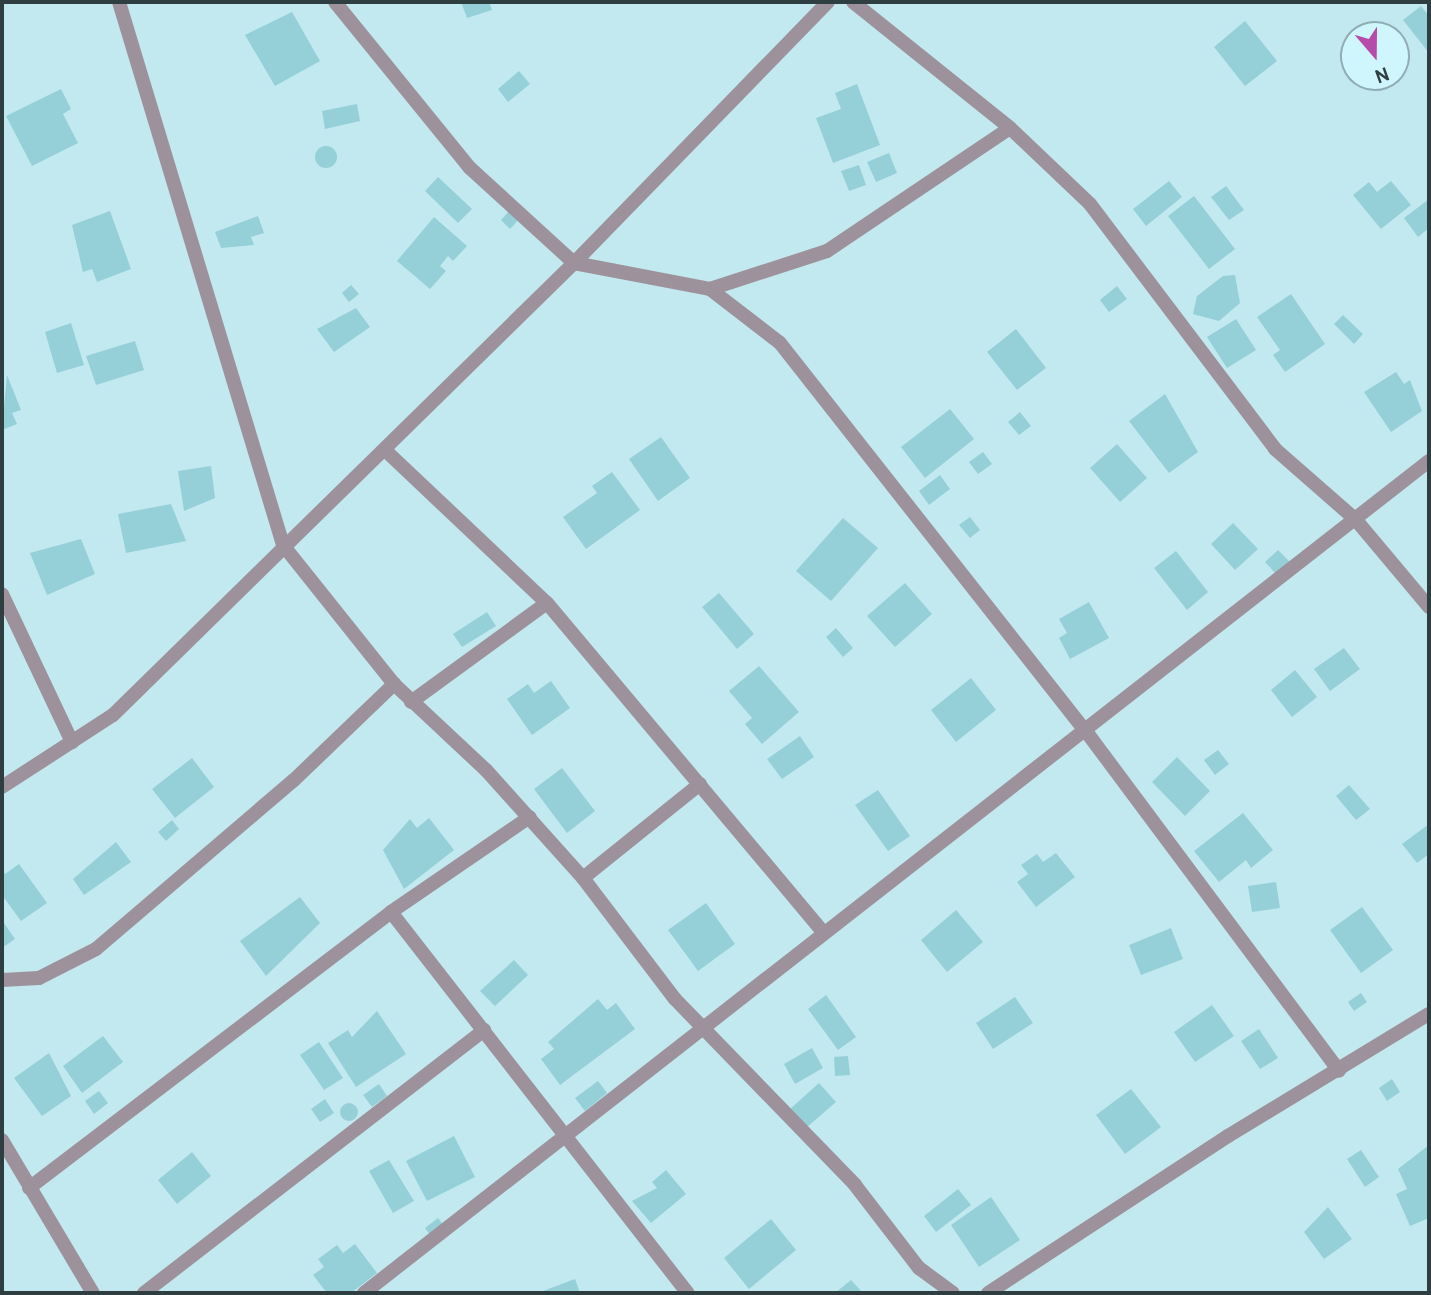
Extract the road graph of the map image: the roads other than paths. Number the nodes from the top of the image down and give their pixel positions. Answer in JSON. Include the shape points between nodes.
{"nodes":[{"id":1,"x":119,"y":2,"type":"edge"},
{"id":2,"x":335,"y":2,"type":"edge"},
{"id":3,"x":828,"y":2,"type":"edge"},
{"id":4,"x":853,"y":2,"type":"edge"},
{"id":5,"x":1010,"y":128,"type":"junction"},
{"id":6,"x":573,"y":263,"type":"junction"},
{"id":7,"x":710,"y":289,"type":"junction"},
{"id":8,"x":385,"y":450,"type":"junction"},
{"id":9,"x":1429,"y":461,"type":"edge"},
{"id":10,"x":1356,"y":520,"type":"junction"},
{"id":11,"x":283,"y":545,"type":"junction"},
{"id":12,"x":2,"y":594,"type":"edge"},
{"id":13,"x":547,"y":603,"type":"junction"},
{"id":14,"x":1429,"y":607,"type":"edge"},
{"id":15,"x":394,"y":684,"type":"junction"},
{"id":16,"x":411,"y":702,"type":"junction"},
{"id":17,"x":1088,"y":734,"type":"junction"},
{"id":18,"x":72,"y":742,"type":"junction"},
{"id":19,"x":700,"y":784,"type":"junction"},
{"id":20,"x":2,"y":787,"type":"edge"},
{"id":21,"x":530,"y":817,"type":"junction"},
{"id":22,"x":583,"y":878,"type":"junction"},
{"id":23,"x":391,"y":912,"type":"junction"},
{"id":24,"x":823,"y":932,"type":"junction"},
{"id":25,"x":2,"y":980,"type":"edge"},
{"id":26,"x":1429,"y":1014,"type":"edge"},
{"id":27,"x":702,"y":1026,"type":"junction"},
{"id":28,"x":484,"y":1030,"type":"junction"},
{"id":29,"x":1339,"y":1071,"type":"junction"},
{"id":30,"x":565,"y":1134,"type":"junction"},
{"id":31,"x":2,"y":1140,"type":"edge"},
{"id":32,"x":29,"y":1188,"type":"junction"},
{"id":33,"x":93,"y":1293,"type":"edge"},
{"id":34,"x":144,"y":1293,"type":"edge"},
{"id":35,"x":364,"y":1293,"type":"edge"},
{"id":36,"x":688,"y":1293,"type":"edge"},
{"id":37,"x":953,"y":1293,"type":"edge"},
{"id":38,"x":988,"y":1293,"type":"edge"}],
"edges":[{"from":1,"to":11,"type":"street"},
{"from":2,"to":6,"type":"street","via":[[470,168]]},
{"from":3,"to":6,"type":"street"},
{"from":4,"to":5,"type":"street"},
{"from":5,"to":7,"type":"street","via":[[827,251]]},
{"from":5,"to":10,"type":"street","via":[[1090,204],[1275,449]]},
{"from":6,"to":7,"type":"street"},
{"from":6,"to":8,"type":"street"},
{"from":7,"to":17,"type":"street","via":[[780,343]]},
{"from":8,"to":11,"type":"street"},
{"from":8,"to":13,"type":"street"},
{"from":9,"to":10,"type":"street"},
{"from":10,"to":14,"type":"street"},
{"from":10,"to":17,"type":"street"},
{"from":11,"to":15,"type":"street"},
{"from":11,"to":18,"type":"street","via":[[113,715]]},
{"from":12,"to":18,"type":"street"},
{"from":13,"to":16,"type":"street"},
{"from":13,"to":19,"type":"street"},
{"from":15,"to":16,"type":"street"},
{"from":15,"to":25,"type":"street","via":[[294,780],[96,949],[39,978]]},
{"from":16,"to":21,"type":"street"},
{"from":17,"to":24,"type":"street"},
{"from":17,"to":29,"type":"street"},
{"from":18,"to":20,"type":"street"},
{"from":19,"to":22,"type":"street"},
{"from":19,"to":24,"type":"street"},
{"from":21,"to":22,"type":"street"},
{"from":21,"to":23,"type":"street"},
{"from":22,"to":27,"type":"street"},
{"from":23,"to":28,"type":"street"},
{"from":23,"to":32,"type":"street"},
{"from":24,"to":27,"type":"street"},
{"from":26,"to":29,"type":"street"},
{"from":27,"to":30,"type":"street"},
{"from":27,"to":37,"type":"street","via":[[855,1185],[919,1268]]},
{"from":28,"to":30,"type":"street"},
{"from":28,"to":34,"type":"street"},
{"from":29,"to":38,"type":"street","via":[[1228,1136]]},
{"from":30,"to":35,"type":"street"},
{"from":30,"to":36,"type":"street"},
{"from":31,"to":32,"type":"street"},
{"from":32,"to":33,"type":"street"}]}
